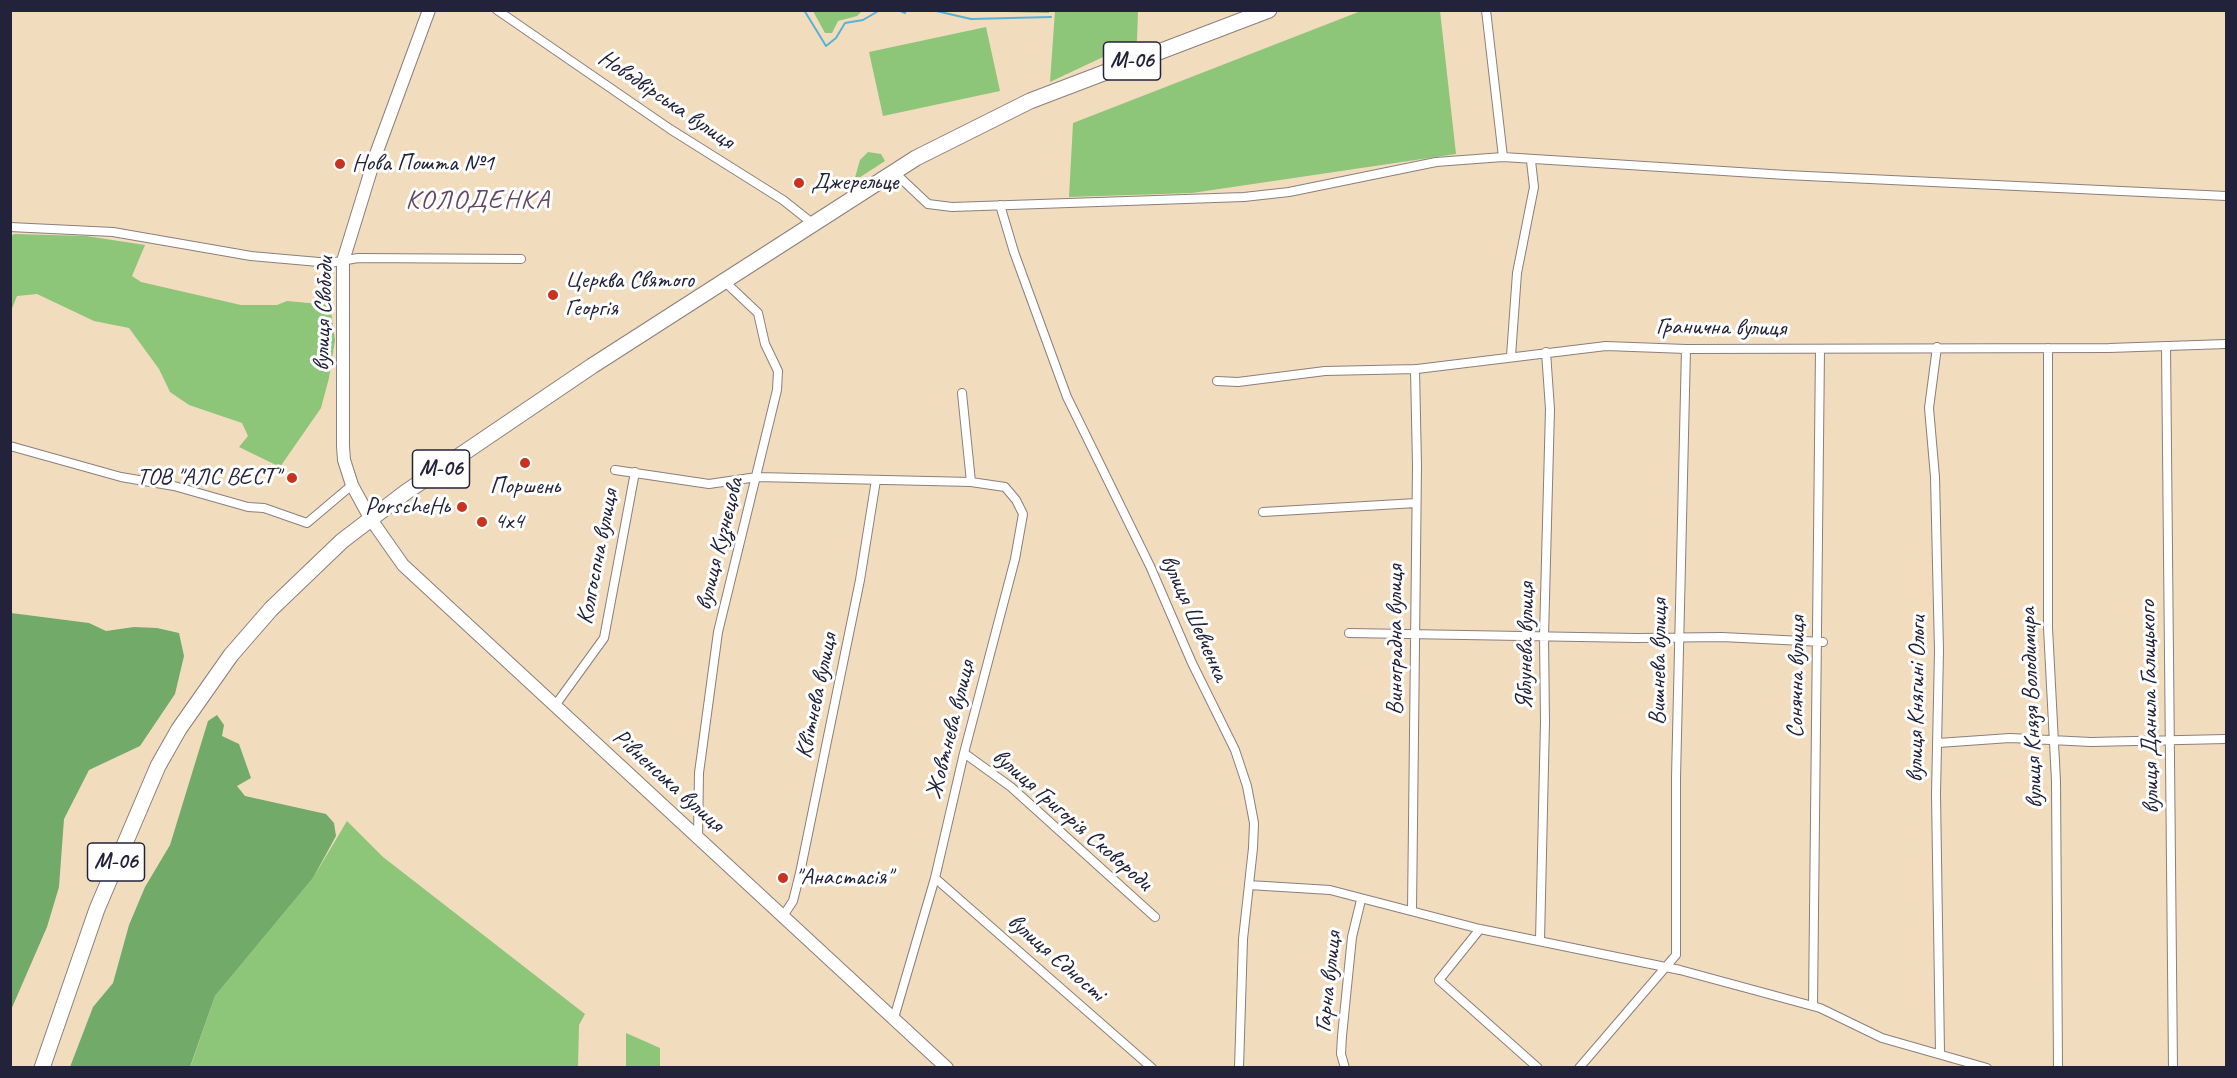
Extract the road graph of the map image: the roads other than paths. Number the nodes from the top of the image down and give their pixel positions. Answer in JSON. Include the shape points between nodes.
{"nodes":[{"id":1,"x":429,"y":10,"type":"edge"},
{"id":2,"x":497,"y":10,"type":"edge"},
{"id":3,"x":1269,"y":10,"type":"edge"},
{"id":4,"x":1486,"y":10,"type":"edge"},
{"id":5,"x":1503,"y":157,"type":"junction"},
{"id":6,"x":1531,"y":161,"type":"junction"},
{"id":7,"x":894,"y":172,"type":"junction"},
{"id":8,"x":2226,"y":196,"type":"edge"},
{"id":9,"x":1000,"y":205,"type":"junction"},
{"id":10,"x":812,"y":223,"type":"junction"},
{"id":11,"x":10,"y":227,"type":"edge"},
{"id":12,"x":520,"y":259,"type":"dead end"},
{"id":13,"x":343,"y":261,"type":"junction"},
{"id":14,"x":723,"y":280,"type":"junction"},
{"id":15,"x":2226,"y":344,"type":"edge"},
{"id":16,"x":2166,"y":346,"type":"junction"},
{"id":17,"x":1937,"y":347,"type":"junction"},
{"id":18,"x":2048,"y":348,"type":"junction"},
{"id":19,"x":1686,"y":349,"type":"junction"},
{"id":20,"x":1820,"y":349,"type":"junction"},
{"id":21,"x":1546,"y":352,"type":"junction"},
{"id":22,"x":1511,"y":356,"type":"junction"},
{"id":23,"x":1415,"y":369,"type":"junction"},
{"id":24,"x":1217,"y":381,"type":"dead end"},
{"id":25,"x":962,"y":393,"type":"dead end"},
{"id":26,"x":10,"y":446,"type":"edge"},
{"id":27,"x":615,"y":470,"type":"dead end"},
{"id":28,"x":634,"y":472,"type":"junction"},
{"id":29,"x":757,"y":477,"type":"junction"},
{"id":30,"x":876,"y":480,"type":"junction"},
{"id":31,"x":971,"y":482,"type":"junction"},
{"id":32,"x":352,"y":485,"type":"junction"},
{"id":33,"x":1416,"y":503,"type":"junction"},
{"id":34,"x":1263,"y":512,"type":"dead end"},
{"id":35,"x":370,"y":518,"type":"junction"},
{"id":36,"x":1349,"y":633,"type":"dead end"},
{"id":37,"x":1415,"y":633,"type":"junction"},
{"id":38,"x":1544,"y":636,"type":"junction"},
{"id":39,"x":1679,"y":639,"type":"junction"},
{"id":40,"x":1820,"y":642,"type":"junction"},
{"id":41,"x":554,"y":707,"type":"junction"},
{"id":42,"x":2226,"y":739,"type":"edge"},
{"id":43,"x":2169,"y":740,"type":"junction"},
{"id":44,"x":2053,"y":741,"type":"junction"},
{"id":45,"x":1938,"y":742,"type":"junction"},
{"id":46,"x":964,"y":753,"type":"junction"},
{"id":47,"x":698,"y":837,"type":"junction"},
{"id":48,"x":935,"y":878,"type":"junction"},
{"id":49,"x":1249,"y":885,"type":"junction"},
{"id":50,"x":1361,"y":900,"type":"junction"},
{"id":51,"x":1413,"y":911,"type":"junction"},
{"id":52,"x":783,"y":916,"type":"junction"},
{"id":53,"x":1155,"y":917,"type":"dead end"},
{"id":54,"x":1480,"y":929,"type":"junction"},
{"id":55,"x":1540,"y":940,"type":"junction"},
{"id":56,"x":1662,"y":968,"type":"junction"},
{"id":57,"x":1813,"y":1006,"type":"junction"},
{"id":58,"x":894,"y":1018,"type":"junction"},
{"id":59,"x":1940,"y":1053,"type":"junction"},
{"id":60,"x":42,"y":1068,"type":"edge"},
{"id":61,"x":947,"y":1068,"type":"edge"},
{"id":62,"x":1152,"y":1068,"type":"edge"},
{"id":63,"x":1239,"y":1068,"type":"edge"},
{"id":64,"x":1345,"y":1068,"type":"edge"},
{"id":65,"x":1538,"y":1068,"type":"edge"},
{"id":66,"x":1579,"y":1068,"type":"edge"},
{"id":67,"x":1988,"y":1068,"type":"edge"},
{"id":68,"x":2058,"y":1068,"type":"edge"},
{"id":69,"x":2173,"y":1068,"type":"edge"}],
"edges":[{"from":1,"to":13,"type":"main road","name":"вулиця Свободи","via":[[376,154]]},
{"from":2,"to":10,"type":"street","name":"Новодвірська вулиця"},
{"from":3,"to":7,"type":"highway","number":"М-06","via":[[1030,101]]},
{"from":4,"to":5,"type":"street"},
{"from":5,"to":6,"type":"street"},
{"from":5,"to":9,"type":"street","via":[[1436,162],[1289,192],[1244,197]]},
{"from":6,"to":8,"type":"street"},
{"from":6,"to":22,"type":"street","via":[[1534,187],[1517,273]]},
{"from":7,"to":9,"type":"street","via":[[928,204]]},
{"from":7,"to":10,"type":"highway","number":"М-06"},
{"from":9,"to":49,"type":"street","name":"вулиця Шевченка","via":[[1066,397],[1235,750],[1254,824]]},
{"from":10,"to":14,"type":"highway","number":"М-06"},
{"from":11,"to":13,"type":"street","via":[[113,232],[275,260]]},
{"from":12,"to":13,"type":"street"},
{"from":13,"to":32,"type":"main road","name":"вулиця Свободи","via":[[342,446]]},
{"from":14,"to":29,"type":"street","name":"вулиця Кузнєцова","via":[[758,313],[765,344],[778,371],[773,416]]},
{"from":14,"to":35,"type":"highway","number":"М-06"},
{"from":15,"to":16,"type":"street","name":"Гранична вулиця"},
{"from":16,"to":18,"type":"street","name":"Гранична вулиця"},
{"from":16,"to":43,"type":"street","name":"вулиця Данила Галицького"},
{"from":17,"to":18,"type":"street","name":"Гранична вулиця"},
{"from":17,"to":20,"type":"street","name":"Гранична вулиця"},
{"from":17,"to":45,"type":"street","name":"вулиця Княгині Ольги","via":[[1929,408],[1936,504]]},
{"from":18,"to":44,"type":"street","name":"вулиця Князя Володимира","via":[[2048,628]]},
{"from":19,"to":20,"type":"street","name":"Гранична вулиця"},
{"from":19,"to":21,"type":"street","name":"Гранична вулиця","via":[[1606,346]]},
{"from":19,"to":39,"type":"street","name":"Вишнева вулиця"},
{"from":20,"to":40,"type":"street","name":"Сонячна вулиця"},
{"from":21,"to":22,"type":"street","name":"Гранична вулиця"},
{"from":21,"to":38,"type":"street","name":"Яблунева вулиця","via":[[1550,409]]},
{"from":22,"to":23,"type":"street","name":"Гранична вулиця"},
{"from":23,"to":24,"type":"street","name":"Гранична вулиця","via":[[1325,371]]},
{"from":23,"to":33,"type":"street","name":"Виноградна вулиця"},
{"from":25,"to":31,"type":"street"},
{"from":26,"to":32,"type":"street","via":[[307,522]]},
{"from":27,"to":28,"type":"street","name":"Жовтнева вулиця"},
{"from":28,"to":29,"type":"street","name":"Жовтнева вулиця","via":[[709,484]]},
{"from":28,"to":41,"type":"street","name":"Колгоспна вулиця","via":[[604,638]]},
{"from":29,"to":30,"type":"street","name":"Жовтнева вулиця"},
{"from":29,"to":47,"type":"street","name":"вулиця Кузнєцова","via":[[718,632],[699,773]]},
{"from":30,"to":31,"type":"street","name":"Жовтнева вулиця"},
{"from":30,"to":52,"type":"street","name":"Квітнева вулиця","via":[[856,602],[800,873],[793,901]]},
{"from":31,"to":46,"type":"street","name":"Жовтнева вулиця","via":[[1005,487],[1023,514],[1015,559]]},
{"from":32,"to":35,"type":"main road","name":"вулиця Свободи"},
{"from":33,"to":34,"type":"street"},
{"from":33,"to":37,"type":"street","name":"Виноградна вулиця"},
{"from":35,"to":41,"type":"main road","name":"Рівненська вулиця","via":[[404,565]]},
{"from":35,"to":60,"type":"highway","number":"М-06","via":[[271,609],[220,670],[179,729],[120,852]]},
{"from":36,"to":37,"type":"street"},
{"from":37,"to":38,"type":"street"},
{"from":37,"to":51,"type":"street","name":"Виноградна вулиця"},
{"from":38,"to":39,"type":"street"},
{"from":38,"to":55,"type":"street","name":"Яблунева вулиця"},
{"from":39,"to":40,"type":"street"},
{"from":39,"to":56,"type":"street","name":"Вишнева вулиця","via":[[1678,936],[1676,955]]},
{"from":40,"to":57,"type":"street","name":"Сонячна вулиця"},
{"from":41,"to":47,"type":"main road","name":"Рівненська вулиця"},
{"from":42,"to":43,"type":"street"},
{"from":43,"to":44,"type":"street"},
{"from":43,"to":69,"type":"street","name":"вулиця Данила Галицького"},
{"from":44,"to":45,"type":"street","via":[[2010,738]]},
{"from":44,"to":68,"type":"street","name":"вулиця Князя Володимира"},
{"from":45,"to":59,"type":"street","name":"вулиця Княгині Ольги"},
{"from":46,"to":48,"type":"street","name":"Жовтнева вулиця"},
{"from":46,"to":53,"type":"street","name":"вулиця Григорія Сковороди","via":[[1011,787]]},
{"from":47,"to":52,"type":"main road","name":"Рівненська вулиця"},
{"from":48,"to":58,"type":"street","name":"Жовтнева вулиця"},
{"from":48,"to":62,"type":"street","name":"вулиця Єдності"},
{"from":49,"to":50,"type":"street","via":[[1330,890]]},
{"from":49,"to":63,"type":"street","name":"вулиця Шевченка","via":[[1243,939]]},
{"from":50,"to":51,"type":"street"},
{"from":50,"to":64,"type":"street","name":"Гарна вулиця","via":[[1352,937],[1344,1014],[1341,1054]]},
{"from":51,"to":54,"type":"street"},
{"from":52,"to":58,"type":"main road","name":"Рівненська вулиця"},
{"from":54,"to":55,"type":"street"},
{"from":54,"to":65,"type":"street","via":[[1438,980]]},
{"from":55,"to":56,"type":"street"},
{"from":56,"to":57,"type":"street"},
{"from":56,"to":66,"type":"street","name":"Вишнева вулиця"},
{"from":57,"to":59,"type":"street","via":[[1882,1038]]},
{"from":58,"to":61,"type":"main road","name":"Рівненська вулиця"},
{"from":59,"to":67,"type":"street"}]}
